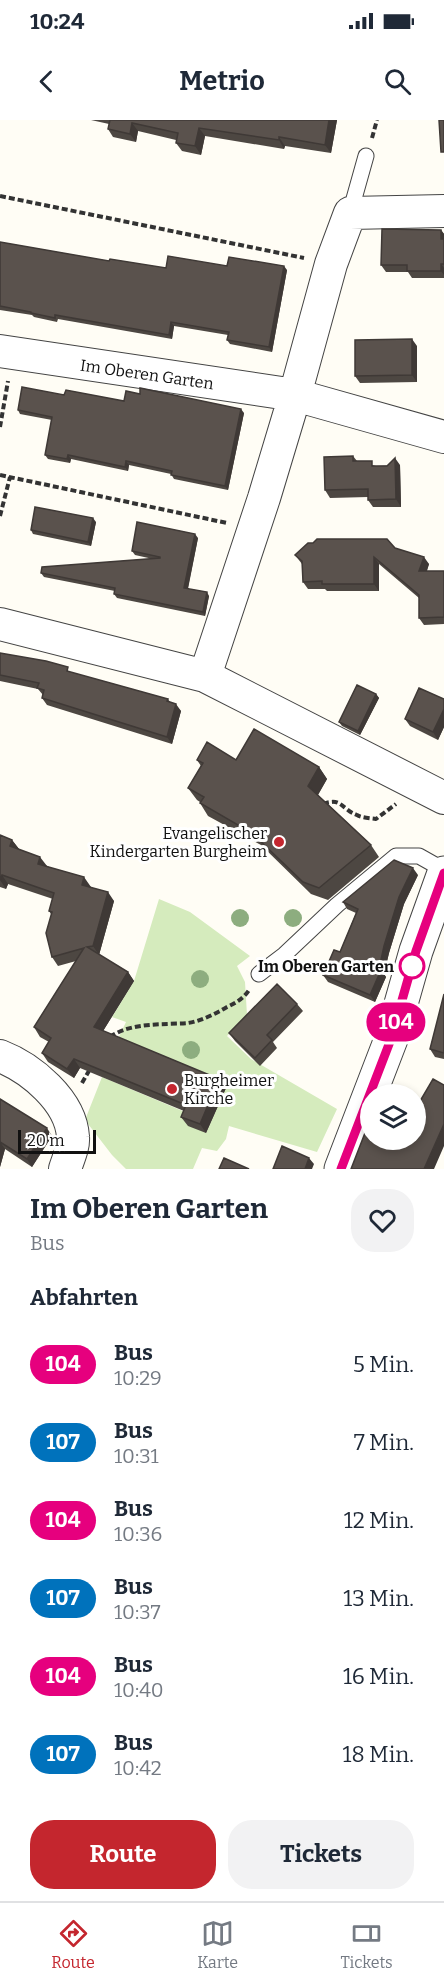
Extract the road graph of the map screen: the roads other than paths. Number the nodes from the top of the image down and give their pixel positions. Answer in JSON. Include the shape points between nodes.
{"nodes":[{"id":1,"x":366,"y":156,"type":"dead end"},
{"id":2,"x":444,"y":211,"type":"edge"},
{"id":3,"x":350,"y":213,"type":"junction"},
{"id":4,"x":6,"y":352,"type":"edge"},
{"id":5,"x":295,"y":395,"type":"junction"},
{"id":6,"x":444,"y":437,"type":"edge"},
{"id":7,"x":0,"y":624,"type":"edge"},
{"id":8,"x":205,"y":676,"type":"junction"},
{"id":9,"x":444,"y":798,"type":"edge"},
{"id":10,"x":442,"y":886,"type":"edge"},
{"id":11,"x":259,"y":975,"type":"road end"},
{"id":12,"x":0,"y":1056,"type":"edge"},
{"id":13,"x":65,"y":1169,"type":"edge"},
{"id":14,"x":341,"y":1169,"type":"edge"}],
"edges":[{"from":1,"to":3,"type":"lane"},
{"from":2,"to":3,"type":"street"},
{"from":3,"to":5,"type":"street","via":[[331,264]]},
{"from":4,"to":5,"type":"street","name":"Im Oberen Garten"},
{"from":5,"to":6,"type":"street","name":"Im Oberen Garten"},
{"from":5,"to":8,"type":"street"},
{"from":7,"to":8,"type":"street"},
{"from":8,"to":9,"type":"street"},
{"from":10,"to":11,"type":"lane","via":[[419,856],[396,856]]},
{"from":10,"to":14,"type":"street","via":[[416,951],[391,1039]]},
{"from":12,"to":13,"type":"street","via":[[52,1090],[67,1110],[73,1138]]}]}
